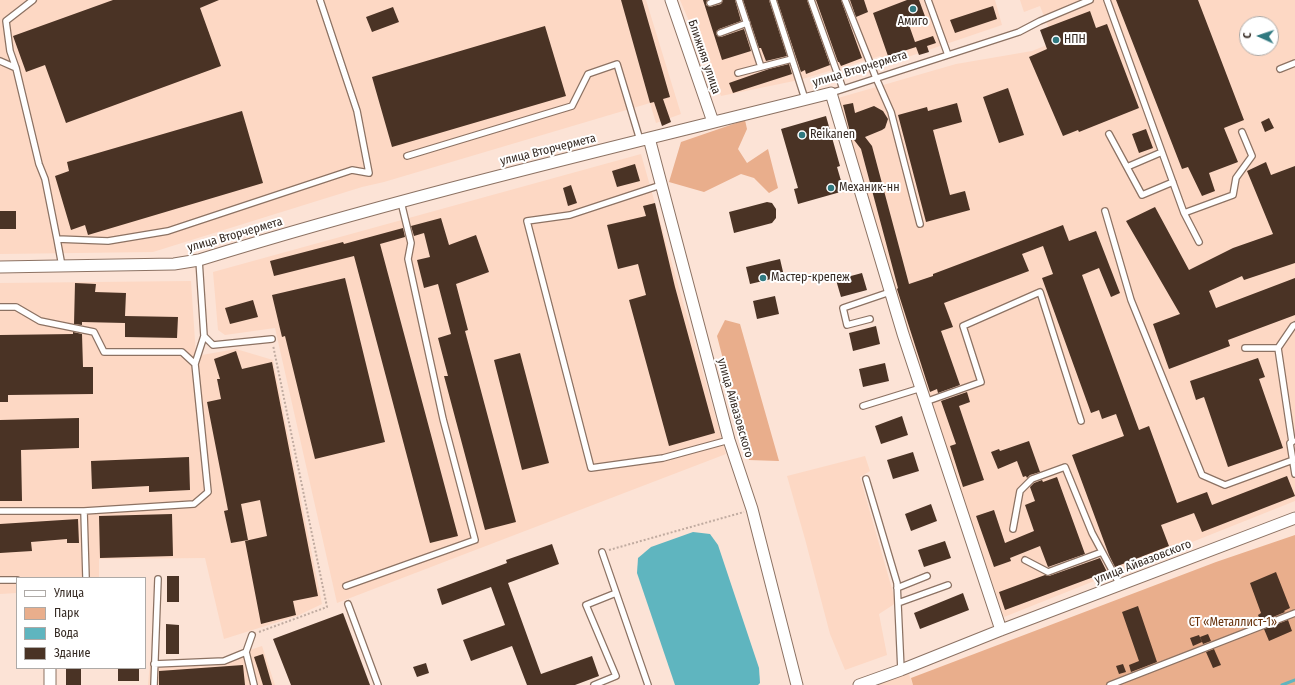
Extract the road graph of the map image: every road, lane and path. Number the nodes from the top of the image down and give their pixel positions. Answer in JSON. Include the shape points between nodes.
{"nodes":[{"id":1,"x":33,"y":0,"type":"edge"},
{"id":2,"x":320,"y":0,"type":"edge"},
{"id":3,"x":671,"y":0,"type":"edge"},
{"id":4,"x":719,"y":0,"type":"edge"},
{"id":5,"x":739,"y":0,"type":"edge"},
{"id":6,"x":773,"y":0,"type":"edge"},
{"id":7,"x":811,"y":0,"type":"edge"},
{"id":8,"x":845,"y":0,"type":"edge"},
{"id":9,"x":928,"y":0,"type":"edge"},
{"id":10,"x":1090,"y":0,"type":"edge"},
{"id":11,"x":1107,"y":0,"type":"edge"},
{"id":12,"x":710,"y":3,"type":"dead end"},
{"id":13,"x":3,"y":22,"type":"edge"},
{"id":14,"x":747,"y":23,"type":"junction"},
{"id":15,"x":720,"y":33,"type":"dead end"},
{"id":16,"x":948,"y":55,"type":"junction"},
{"id":17,"x":792,"y":59,"type":"junction"},
{"id":18,"x":0,"y":61,"type":"edge"},
{"id":19,"x":1295,"y":63,"type":"edge"},
{"id":20,"x":761,"y":67,"type":"junction"},
{"id":21,"x":16,"y":68,"type":"junction"},
{"id":22,"x":1280,"y":69,"type":"dead end"},
{"id":23,"x":738,"y":73,"type":"dead end"},
{"id":24,"x":876,"y":78,"type":"junction"},
{"id":25,"x":843,"y":89,"type":"junction"},
{"id":26,"x":831,"y":93,"type":"junction"},
{"id":27,"x":805,"y":99,"type":"junction"},
{"id":28,"x":713,"y":122,"type":"junction"},
{"id":29,"x":1242,"y":132,"type":"dead end"},
{"id":30,"x":1109,"y":134,"type":"dead end"},
{"id":31,"x":644,"y":139,"type":"junction"},
{"id":32,"x":1162,"y":152,"type":"junction"},
{"id":33,"x":407,"y":156,"type":"dead end"},
{"id":34,"x":1127,"y":167,"type":"junction"},
{"id":35,"x":1173,"y":182,"type":"junction"},
{"id":36,"x":661,"y":185,"type":"junction"},
{"id":37,"x":402,"y":202,"type":"junction"},
{"id":38,"x":1105,"y":211,"type":"dead end"},
{"id":39,"x":1184,"y":213,"type":"junction"},
{"id":40,"x":920,"y":224,"type":"dead end"},
{"id":41,"x":58,"y":239,"type":"junction"},
{"id":42,"x":1199,"y":242,"type":"dead end"},
{"id":43,"x":199,"y":260,"type":"junction"},
{"id":44,"x":62,"y":266,"type":"junction"},
{"id":45,"x":0,"y":267,"type":"edge"},
{"id":46,"x":890,"y":292,"type":"junction"},
{"id":47,"x":0,"y":307,"type":"edge"},
{"id":48,"x":870,"y":319,"type":"dead end"},
{"id":49,"x":1295,"y":325,"type":"edge"},
{"id":50,"x":204,"y":336,"type":"junction"},
{"id":51,"x":272,"y":339,"type":"joint"},
{"id":52,"x":1245,"y":348,"type":"dead end"},
{"id":53,"x":1278,"y":348,"type":"junction"},
{"id":54,"x":195,"y":364,"type":"junction"},
{"id":55,"x":921,"y":388,"type":"junction"},
{"id":56,"x":925,"y":402,"type":"junction"},
{"id":57,"x":863,"y":406,"type":"dead end"},
{"id":58,"x":1081,"y":421,"type":"dead end"},
{"id":59,"x":729,"y":440,"type":"junction"},
{"id":60,"x":1293,"y":441,"type":"edge"},
{"id":61,"x":1293,"y":460,"type":"junction"},
{"id":62,"x":1295,"y":474,"type":"edge"},
{"id":63,"x":866,"y":479,"type":"dead end"},
{"id":64,"x":752,"y":509,"type":"junction"},
{"id":65,"x":0,"y":511,"type":"edge"},
{"id":66,"x":84,"y":511,"type":"junction"},
{"id":67,"x":1295,"y":518,"type":"edge"},
{"id":68,"x":1013,"y":529,"type":"dead end"},
{"id":69,"x":602,"y":552,"type":"joint"},
{"id":70,"x":1102,"y":552,"type":"junction"},
{"id":71,"x":1025,"y":560,"type":"dead end"},
{"id":72,"x":927,"y":576,"type":"dead end"},
{"id":73,"x":86,"y":577,"type":"edge"},
{"id":74,"x":158,"y":579,"type":"dead end"},
{"id":75,"x":1,"y":580,"type":"edge"},
{"id":76,"x":16,"y":580,"type":"edge"},
{"id":77,"x":948,"y":585,"type":"dead end"},
{"id":78,"x":1120,"y":585,"type":"junction"},
{"id":79,"x":346,"y":586,"type":"dead end"},
{"id":80,"x":897,"y":588,"type":"junction"},
{"id":81,"x":616,"y":594,"type":"junction"},
{"id":82,"x":898,"y":603,"type":"junction"},
{"id":83,"x":348,"y":604,"type":"dead end"},
{"id":84,"x":1295,"y":613,"type":"edge"},
{"id":85,"x":1001,"y":630,"type":"junction"},
{"id":86,"x":252,"y":635,"type":"joint"},
{"id":87,"x":246,"y":652,"type":"junction"},
{"id":88,"x":154,"y":664,"type":"junction"},
{"id":89,"x":50,"y":669,"type":"edge"},
{"id":90,"x":901,"y":670,"type":"junction"},
{"id":91,"x":50,"y":685,"type":"edge"},
{"id":92,"x":154,"y":685,"type":"edge"},
{"id":93,"x":254,"y":685,"type":"edge"},
{"id":94,"x":378,"y":685,"type":"edge"},
{"id":95,"x":594,"y":685,"type":"edge"},
{"id":96,"x":648,"y":685,"type":"edge"},
{"id":97,"x":797,"y":685,"type":"edge"},
{"id":98,"x":859,"y":685,"type":"edge"},
{"id":99,"x":1110,"y":685,"type":"edge"}],
"edges":[{"from":1,"to":13,"type":"lane"},
{"from":2,"to":41,"type":"lane","via":[[357,111],[369,173],[352,170],[168,231],[108,240]]},
{"from":3,"to":28,"type":"street","name":"Ближняя улица"},
{"from":4,"to":12,"type":"lane"},
{"from":5,"to":14,"type":"lane"},
{"from":6,"to":17,"type":"lane"},
{"from":7,"to":25,"type":"lane"},
{"from":8,"to":24,"type":"lane"},
{"from":9,"to":16,"type":"lane"},
{"from":10,"to":16,"type":"lane","name":"улица Вторчермета","via":[[1019,32]]},
{"from":11,"to":32,"type":"lane"},
{"from":13,"to":21,"type":"lane"},
{"from":14,"to":15,"type":"lane"},
{"from":14,"to":20,"type":"lane"},
{"from":16,"to":24,"type":"lane","name":"улица Вторчермета"},
{"from":17,"to":20,"type":"lane"},
{"from":17,"to":27,"type":"lane"},
{"from":18,"to":21,"type":"lane"},
{"from":19,"to":22,"type":"lane"},
{"from":20,"to":23,"type":"lane"},
{"from":21,"to":41,"type":"lane"},
{"from":24,"to":25,"type":"lane","name":"улица Вторчермета"},
{"from":24,"to":40,"type":"lane","via":[[891,112]]},
{"from":25,"to":26,"type":"lane","name":"улица Вторчермета"},
{"from":26,"to":27,"type":"street","name":"улица Вторчермета"},
{"from":26,"to":46,"type":"street"},
{"from":27,"to":28,"type":"street","name":"улица Вторчермета"},
{"from":28,"to":31,"type":"street","name":"улица Вторчермета"},
{"from":29,"to":39,"type":"lane","via":[[1252,156],[1236,178],[1233,195]]},
{"from":30,"to":34,"type":"lane"},
{"from":31,"to":33,"type":"lane","via":[[617,64],[588,74],[572,106]]},
{"from":31,"to":36,"type":"street","name":"улица Айвазовского"},
{"from":31,"to":37,"type":"street","name":"улица Вторчермета"},
{"from":32,"to":34,"type":"lane"},
{"from":32,"to":35,"type":"lane"},
{"from":34,"to":35,"type":"lane","via":[[1142,195]]},
{"from":35,"to":39,"type":"lane"},
{"from":36,"to":59,"type":"street","name":"улица Айвазовского"},
{"from":36,"to":59,"type":"lane","via":[[570,214],[527,221],[591,468],[663,458]]},
{"from":37,"to":43,"type":"street","name":"улица Вторчермета"},
{"from":37,"to":79,"type":"lane","via":[[410,243],[408,259],[443,419],[475,540]]},
{"from":38,"to":61,"type":"lane","via":[[1131,300],[1202,475],[1224,485]]},
{"from":39,"to":42,"type":"lane"},
{"from":41,"to":44,"type":"lane"},
{"from":43,"to":44,"type":"street","name":"улица Вторчермета","via":[[174,264]]},
{"from":43,"to":50,"type":"lane"},
{"from":44,"to":45,"type":"street","name":"улица Вторчермета"},
{"from":46,"to":48,"type":"lane","via":[[843,308],[847,325]]},
{"from":46,"to":55,"type":"street"},
{"from":47,"to":54,"type":"lane","via":[[16,307],[40,320],[94,332],[104,352],[182,352]]},
{"from":49,"to":53,"type":"lane"},
{"from":50,"to":51,"type":"lane","via":[[213,345]]},
{"from":50,"to":54,"type":"lane"},
{"from":51,"to":86,"type":"path","via":[[327,607]]},
{"from":52,"to":53,"type":"lane"},
{"from":53,"to":60,"type":"lane"},
{"from":54,"to":66,"type":"lane","via":[[208,492],[194,504]]},
{"from":55,"to":56,"type":"street"},
{"from":55,"to":57,"type":"lane"},
{"from":56,"to":58,"type":"lane","via":[[981,382],[963,326],[1040,292]]},
{"from":56,"to":85,"type":"street"},
{"from":59,"to":64,"type":"street","name":"улица Айвазовского"},
{"from":60,"to":61,"type":"lane","via":[[1290,442]]},
{"from":61,"to":62,"type":"lane"},
{"from":63,"to":80,"type":"lane"},
{"from":64,"to":69,"type":"path"},
{"from":64,"to":97,"type":"street","name":"улица Айвазовского"},
{"from":65,"to":66,"type":"lane"},
{"from":66,"to":73,"type":"lane"},
{"from":67,"to":78,"type":"street","name":"улица Айвазовского"},
{"from":68,"to":70,"type":"lane","via":[[1020,491],[1032,479],[1065,467]]},
{"from":69,"to":81,"type":"lane"},
{"from":70,"to":71,"type":"lane","via":[[1048,572]]},
{"from":70,"to":78,"type":"lane"},
{"from":72,"to":80,"type":"lane"},
{"from":74,"to":88,"type":"lane"},
{"from":75,"to":76,"type":"lane"},
{"from":77,"to":82,"type":"lane"},
{"from":78,"to":85,"type":"street","name":"улица Айвазовского"},
{"from":80,"to":82,"type":"lane"},
{"from":81,"to":95,"type":"lane","via":[[586,605],[616,676]]},
{"from":81,"to":96,"type":"lane"},
{"from":82,"to":90,"type":"lane"},
{"from":83,"to":94,"type":"lane"},
{"from":84,"to":99,"type":"lane"},
{"from":85,"to":90,"type":"street","name":"улица Айвазовского"},
{"from":86,"to":87,"type":"lane"},
{"from":87,"to":88,"type":"lane","via":[[224,661]]},
{"from":87,"to":93,"type":"lane"},
{"from":88,"to":92,"type":"lane"},
{"from":89,"to":91,"type":"street"},
{"from":90,"to":98,"type":"street","name":"улица Айвазовского"}]}
